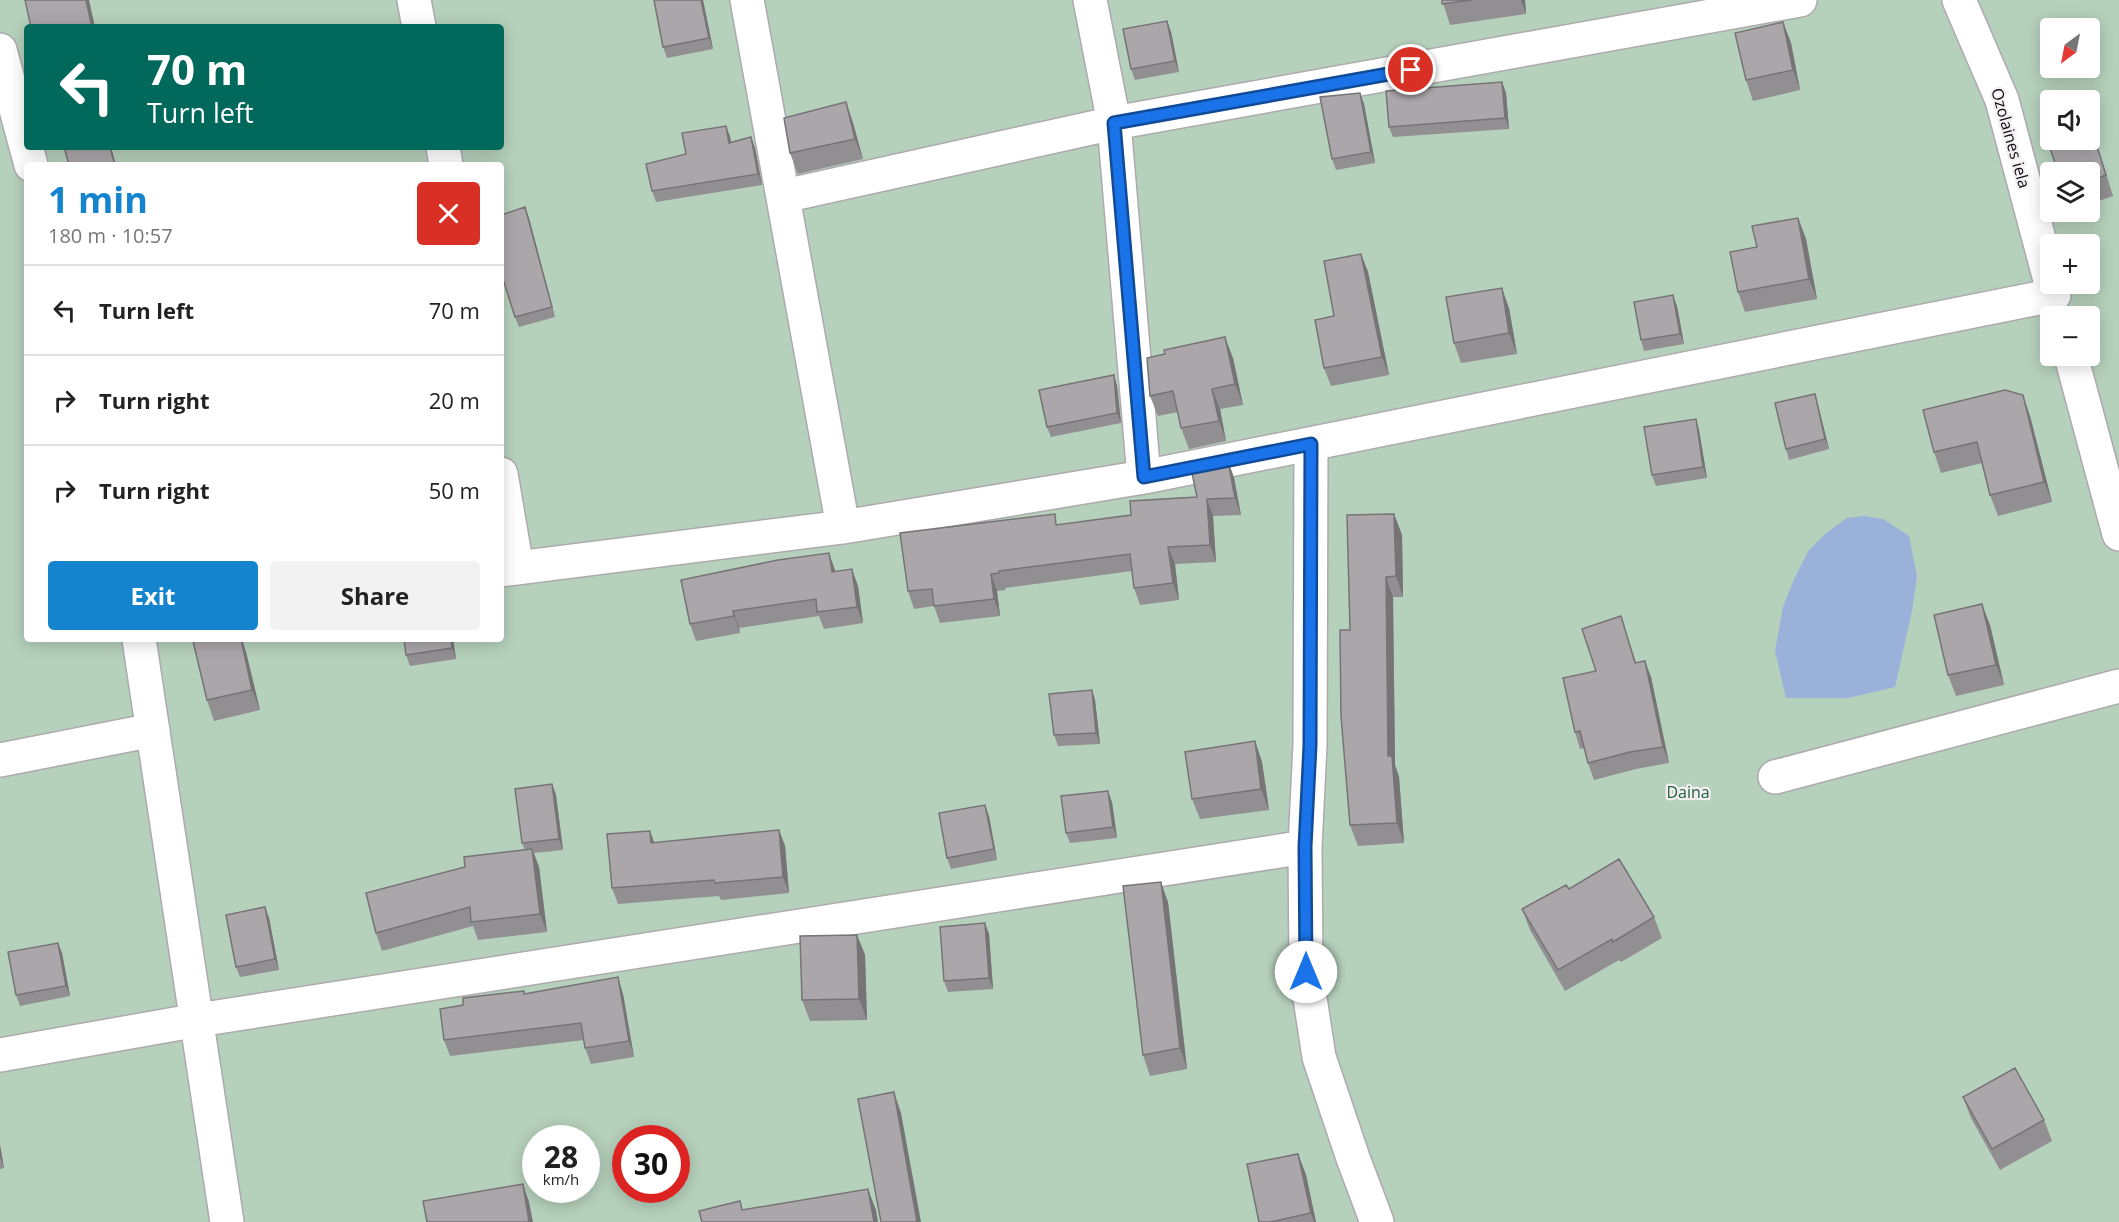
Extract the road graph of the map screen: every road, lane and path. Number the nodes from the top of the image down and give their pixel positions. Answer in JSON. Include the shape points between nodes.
{"nodes":[{"id":1,"x":414,"y":0,"type":"edge"},
{"id":2,"x":747,"y":0,"type":"edge"},
{"id":3,"x":1090,"y":0,"type":"edge"},
{"id":4,"x":1800,"y":0,"type":"edge"},
{"id":5,"x":1959,"y":0,"type":"edge"},
{"id":6,"x":418,"y":24,"type":"edge"},
{"id":7,"x":0,"y":50,"type":"edge"},
{"id":8,"x":1114,"y":123,"type":"junction"},
{"id":9,"x":24,"y":139,"type":"edge"},
{"id":10,"x":784,"y":196,"type":"junction"},
{"id":11,"x":2040,"y":242,"type":"edge"},
{"id":12,"x":2054,"y":294,"type":"edge"},
{"id":13,"x":2074,"y":366,"type":"edge"},
{"id":14,"x":1311,"y":444,"type":"junction"},
{"id":15,"x":1144,"y":477,"type":"junction"},
{"id":16,"x":504,"y":510,"type":"edge"},
{"id":17,"x":843,"y":527,"type":"junction"},
{"id":18,"x":2119,"y":534,"type":"edge"},
{"id":19,"x":509,"y":569,"type":"edge"},
{"id":20,"x":140,"y":642,"type":"edge"},
{"id":21,"x":2119,"y":686,"type":"edge"},
{"id":22,"x":153,"y":730,"type":"junction"},
{"id":23,"x":0,"y":760,"type":"edge"},
{"id":24,"x":1775,"y":777,"type":"dead end"},
{"id":25,"x":1305,"y":847,"type":"junction"},
{"id":26,"x":198,"y":1020,"type":"junction"},
{"id":27,"x":0,"y":1055,"type":"edge"},
{"id":28,"x":226,"y":1222,"type":"edge"},
{"id":29,"x":1377,"y":1222,"type":"edge"}],
"edges":[{"from":1,"to":6,"type":"street"},
{"from":2,"to":10,"type":"street"},
{"from":3,"to":8,"type":"street"},
{"from":4,"to":8,"type":"street"},
{"from":5,"to":11,"type":"street","name":"Ozolaines iela","via":[[2002,100]]},
{"from":7,"to":9,"type":"street"},
{"from":8,"to":10,"type":"street"},
{"from":8,"to":15,"type":"street"},
{"from":10,"to":17,"type":"street"},
{"from":12,"to":14,"type":"street"},
{"from":13,"to":18,"type":"street"},
{"from":14,"to":15,"type":"street"},
{"from":14,"to":25,"type":"street","via":[[1310,745]]},
{"from":15,"to":17,"type":"street"},
{"from":16,"to":19,"type":"street"},
{"from":17,"to":19,"type":"street"},
{"from":20,"to":22,"type":"street"},
{"from":21,"to":24,"type":"street"},
{"from":22,"to":23,"type":"street"},
{"from":22,"to":26,"type":"street"},
{"from":25,"to":26,"type":"street"},
{"from":25,"to":29,"type":"street","via":[[1306,972],[1319,1057]]},
{"from":26,"to":27,"type":"street"},
{"from":26,"to":28,"type":"street"}]}
